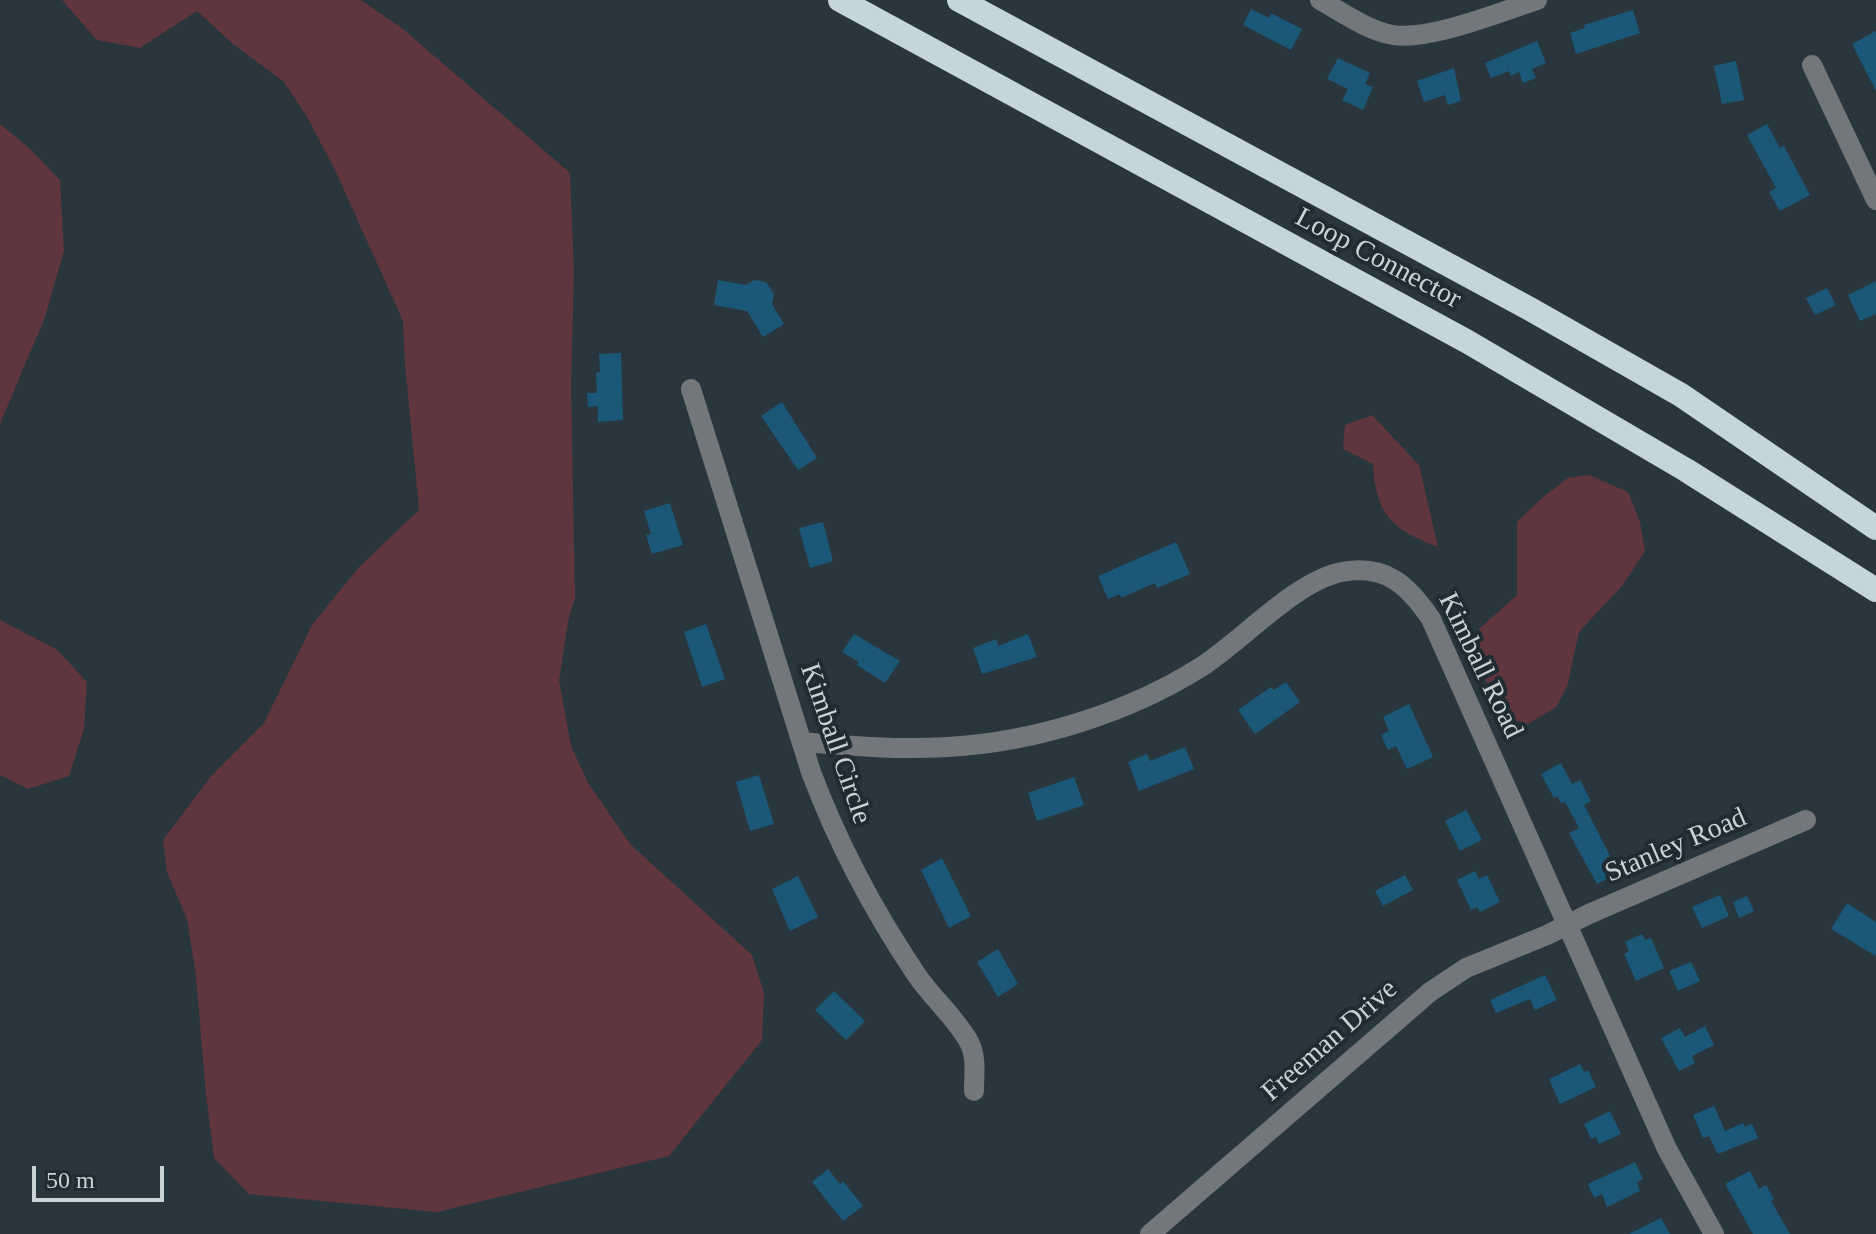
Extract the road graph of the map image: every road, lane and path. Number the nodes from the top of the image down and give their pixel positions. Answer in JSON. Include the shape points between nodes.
{"nodes":[{"id":1,"x":840,"y":0,"type":"edge"},
{"id":2,"x":959,"y":0,"type":"edge"},
{"id":3,"x":1320,"y":0,"type":"edge"},
{"id":4,"x":1537,"y":0,"type":"edge"},
{"id":5,"x":1812,"y":65,"type":"dead end"},
{"id":6,"x":1876,"y":200,"type":"edge"},
{"id":7,"x":691,"y":389,"type":"dead end"},
{"id":8,"x":1876,"y":528,"type":"edge"},
{"id":9,"x":1796,"y":537,"type":"junction"},
{"id":10,"x":1876,"y":590,"type":"edge"},
{"id":11,"x":1876,"y":599,"type":"edge"},
{"id":12,"x":802,"y":742,"type":"junction"},
{"id":13,"x":1806,"y":820,"type":"dead end"},
{"id":14,"x":1568,"y":925,"type":"junction"},
{"id":15,"x":974,"y":1091,"type":"dead end"},
{"id":16,"x":1150,"y":1234,"type":"edge"},
{"id":17,"x":1714,"y":1234,"type":"edge"}],
"edges":[{"from":1,"to":9,"type":"highway","name":"Loop Connector","via":[[1468,342]]},
{"from":2,"to":8,"type":"highway","name":"Loop Connector","via":[[1681,395]]},
{"from":3,"to":4,"type":"street","via":[[1391,35],[1410,36]]},
{"from":5,"to":6,"type":"street"},
{"from":7,"to":12,"type":"street","name":"Kimball Circle"},
{"from":9,"to":10,"type":"highway","name":"Loop Connector"},
{"from":9,"to":11,"type":"highway"},
{"from":12,"to":14,"type":"street","name":"Kimball Road","via":[[951,747],[1086,719],[1129,704],[1202,666],[1315,583],[1339,572],[1382,573],[1401,582],[1431,619]]},
{"from":12,"to":15,"type":"street","name":"Kimball Circle","via":[[825,809],[863,888],[921,982],[971,1045]]},
{"from":13,"to":14,"type":"street","name":"Stanley Road"},
{"from":14,"to":16,"type":"street","name":"Freeman Drive","via":[[1466,968],[1430,992]]},
{"from":14,"to":17,"type":"street","name":"Kimball Road","via":[[1667,1149]]}]}
